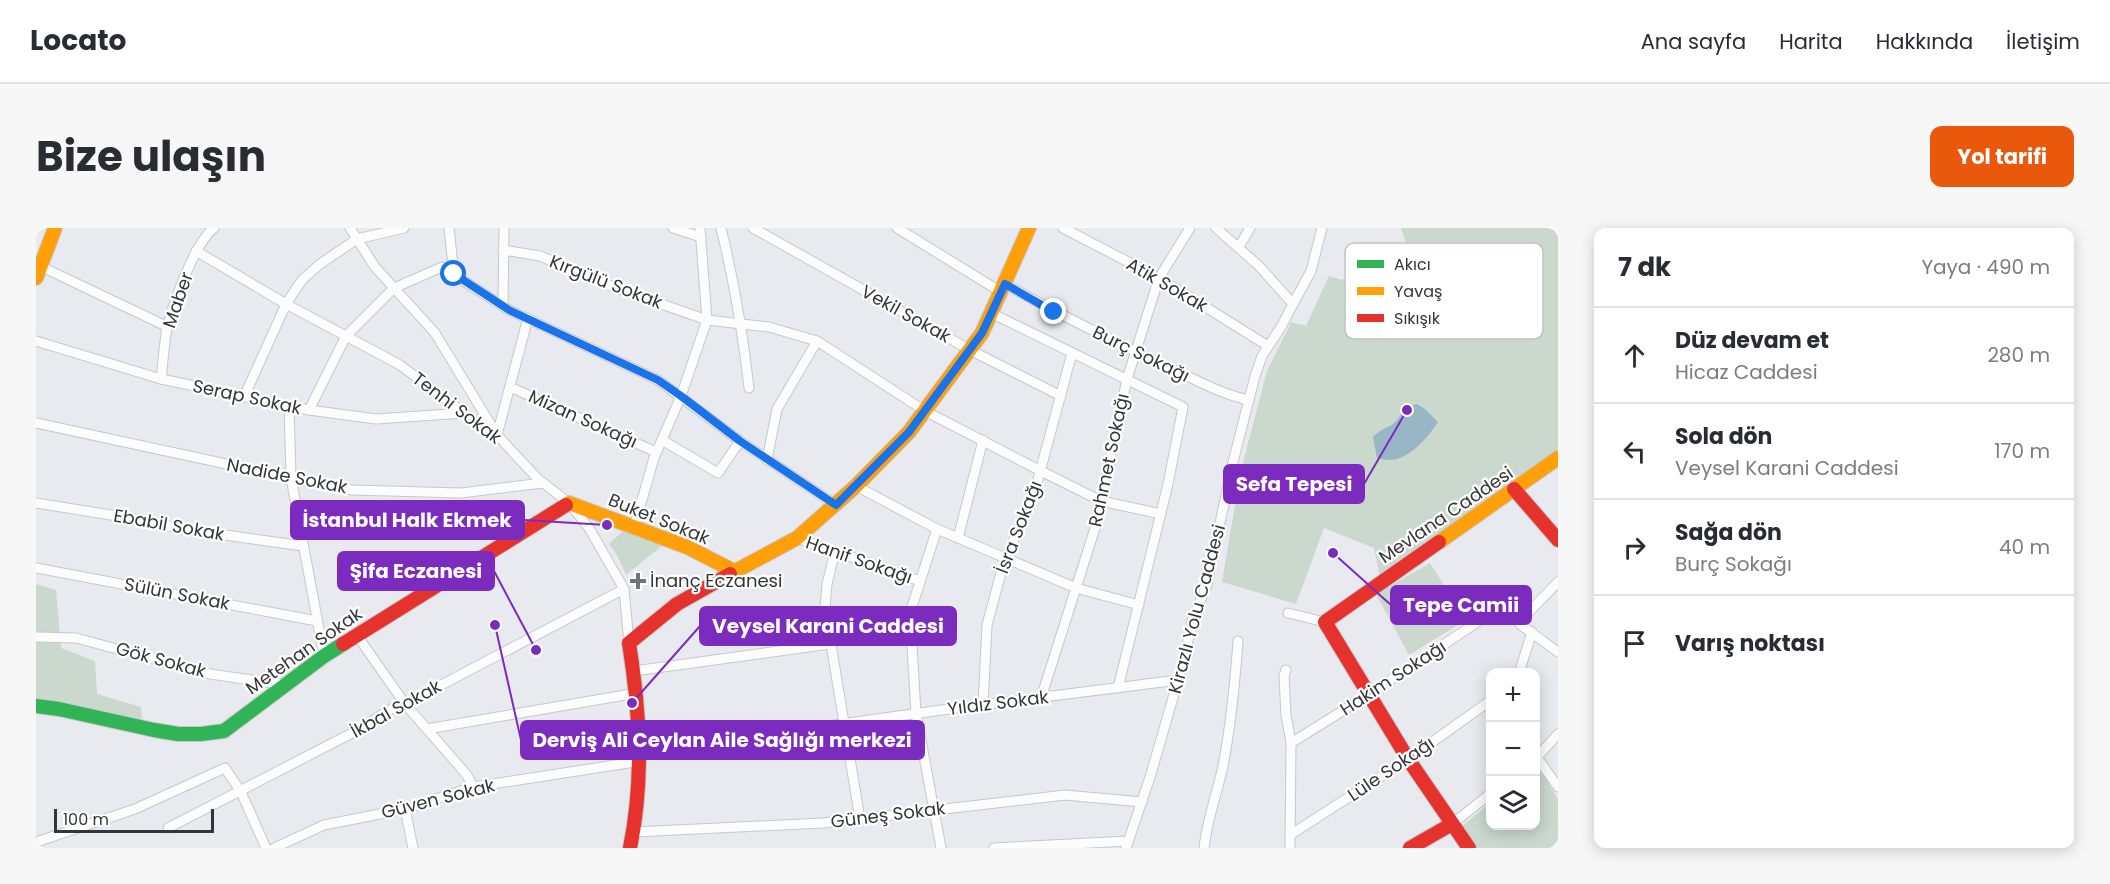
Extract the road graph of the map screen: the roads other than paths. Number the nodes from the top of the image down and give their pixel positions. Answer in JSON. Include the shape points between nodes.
{"nodes":[{"id":1,"x":55,"y":228,"type":"edge"},
{"id":2,"x":350,"y":228,"type":"edge"},
{"id":3,"x":404,"y":228,"type":"edge"},
{"id":4,"x":449,"y":228,"type":"edge"},
{"id":5,"x":504,"y":228,"type":"edge"},
{"id":6,"x":673,"y":228,"type":"edge"},
{"id":7,"x":721,"y":228,"type":"edge"},
{"id":8,"x":753,"y":228,"type":"edge"},
{"id":9,"x":897,"y":228,"type":"edge"},
{"id":10,"x":1029,"y":228,"type":"edge"},
{"id":11,"x":1063,"y":228,"type":"edge"},
{"id":12,"x":1190,"y":228,"type":"edge"},
{"id":13,"x":1216,"y":228,"type":"edge"},
{"id":14,"x":1250,"y":228,"type":"edge"},
{"id":15,"x":1322,"y":228,"type":"edge"},
{"id":16,"x":209,"y":230,"type":"edge"},
{"id":17,"x":700,"y":233,"type":"edge"},
{"id":18,"x":357,"y":239,"type":"junction"},
{"id":19,"x":1239,"y":247,"type":"junction"},
{"id":20,"x":503,"y":250,"type":"junction"},
{"id":21,"x":196,"y":251,"type":"junction"},
{"id":22,"x":38,"y":272,"type":"edge"},
{"id":23,"x":454,"y":274,"type":"junction"},
{"id":24,"x":1159,"y":278,"type":"junction"},
{"id":25,"x":394,"y":288,"type":"junction"},
{"id":26,"x":1003,"y":288,"type":"junction"},
{"id":27,"x":286,"y":304,"type":"junction"},
{"id":28,"x":1293,"y":304,"type":"junction"},
{"id":29,"x":503,"y":306,"type":"junction"},
{"id":30,"x":991,"y":313,"type":"junction"},
{"id":31,"x":528,"y":318,"type":"junction"},
{"id":32,"x":707,"y":320,"type":"junction"},
{"id":33,"x":741,"y":324,"type":"junction"},
{"id":34,"x":168,"y":327,"type":"junction"},
{"id":35,"x":346,"y":336,"type":"junction"},
{"id":36,"x":36,"y":341,"type":"edge"},
{"id":37,"x":817,"y":341,"type":"junction"},
{"id":38,"x":1268,"y":346,"type":"junction"},
{"id":39,"x":970,"y":350,"type":"junction"},
{"id":40,"x":1072,"y":352,"type":"junction"},
{"id":41,"x":1136,"y":352,"type":"junction"},
{"id":42,"x":161,"y":379,"type":"junction"},
{"id":43,"x":1126,"y":379,"type":"junction"},
{"id":44,"x":510,"y":387,"type":"junction"},
{"id":45,"x":749,"y":388,"type":"dead end"},
{"id":46,"x":681,"y":396,"type":"junction"},
{"id":47,"x":1061,"y":396,"type":"junction"},
{"id":48,"x":244,"y":397,"type":"junction"},
{"id":49,"x":1249,"y":400,"type":"junction"},
{"id":50,"x":289,"y":406,"type":"junction"},
{"id":51,"x":309,"y":410,"type":"junction"},
{"id":52,"x":925,"y":411,"type":"junction"},
{"id":53,"x":464,"y":413,"type":"junction"},
{"id":54,"x":36,"y":423,"type":"edge"},
{"id":55,"x":498,"y":435,"type":"junction"},
{"id":56,"x":662,"y":440,"type":"junction"},
{"id":57,"x":983,"y":440,"type":"junction"},
{"id":58,"x":740,"y":441,"type":"junction"},
{"id":59,"x":656,"y":452,"type":"junction"},
{"id":60,"x":1558,"y":458,"type":"edge"},
{"id":61,"x":767,"y":460,"type":"junction"},
{"id":62,"x":1041,"y":471,"type":"junction"},
{"id":63,"x":291,"y":478,"type":"junction"},
{"id":64,"x":542,"y":483,"type":"junction"},
{"id":65,"x":856,"y":486,"type":"junction"},
{"id":66,"x":1514,"y":489,"type":"junction"},
{"id":67,"x":1101,"y":501,"type":"junction"},
{"id":68,"x":569,"y":502,"type":"junction"},
{"id":69,"x":36,"y":503,"type":"edge"},
{"id":70,"x":836,"y":505,"type":"junction"},
{"id":71,"x":1161,"y":514,"type":"junction"},
{"id":72,"x":634,"y":528,"type":"junction"},
{"id":73,"x":937,"y":529,"type":"junction"},
{"id":74,"x":797,"y":538,"type":"junction"},
{"id":75,"x":958,"y":538,"type":"junction"},
{"id":76,"x":1558,"y":540,"type":"edge"},
{"id":77,"x":303,"y":546,"type":"junction"},
{"id":78,"x":835,"y":551,"type":"junction"},
{"id":79,"x":1006,"y":558,"type":"junction"},
{"id":80,"x":36,"y":568,"type":"edge"},
{"id":81,"x":734,"y":571,"type":"junction"},
{"id":82,"x":920,"y":581,"type":"junction"},
{"id":83,"x":1558,"y":582,"type":"edge"},
{"id":84,"x":1076,"y":588,"type":"junction"},
{"id":85,"x":624,"y":589,"type":"junction"},
{"id":86,"x":1138,"y":605,"type":"junction"},
{"id":87,"x":1288,"y":613,"type":"dead end"},
{"id":88,"x":317,"y":621,"type":"junction"},
{"id":89,"x":1325,"y":622,"type":"junction"},
{"id":90,"x":1521,"y":625,"type":"junction"},
{"id":91,"x":1532,"y":632,"type":"junction"},
{"id":92,"x":356,"y":634,"type":"junction"},
{"id":93,"x":36,"y":637,"type":"edge"},
{"id":94,"x":1238,"y":641,"type":"dead end"},
{"id":95,"x":629,"y":643,"type":"junction"},
{"id":96,"x":830,"y":644,"type":"junction"},
{"id":97,"x":1558,"y":652,"type":"edge"},
{"id":98,"x":324,"y":656,"type":"junction"},
{"id":99,"x":1520,"y":668,"type":"edge"},
{"id":100,"x":1286,"y":670,"type":"dead end"},
{"id":101,"x":634,"y":671,"type":"junction"},
{"id":102,"x":1178,"y":680,"type":"junction"},
{"id":103,"x":286,"y":685,"type":"junction"},
{"id":104,"x":1118,"y":688,"type":"junction"},
{"id":105,"x":637,"y":693,"type":"junction"},
{"id":106,"x":1368,"y":695,"type":"junction"},
{"id":107,"x":1041,"y":698,"type":"junction"},
{"id":108,"x":405,"y":704,"type":"junction"},
{"id":109,"x":1486,"y":704,"type":"edge"},
{"id":110,"x":984,"y":705,"type":"junction"},
{"id":111,"x":36,"y":706,"type":"edge"},
{"id":112,"x":916,"y":713,"type":"junction"},
{"id":113,"x":843,"y":724,"type":"junction"},
{"id":114,"x":427,"y":729,"type":"junction"},
{"id":115,"x":1558,"y":734,"type":"edge"},
{"id":116,"x":1290,"y":743,"type":"junction"},
{"id":117,"x":1540,"y":753,"type":"edge"},
{"id":118,"x":641,"y":757,"type":"junction"},
{"id":119,"x":1408,"y":759,"type":"junction"},
{"id":120,"x":1540,"y":762,"type":"edge"},
{"id":121,"x":473,"y":787,"type":"junction"},
{"id":122,"x":1558,"y":787,"type":"edge"},
{"id":123,"x":241,"y":792,"type":"junction"},
{"id":124,"x":1486,"y":798,"type":"edge"},
{"id":125,"x":1142,"y":802,"type":"junction"},
{"id":126,"x":405,"y":809,"type":"junction"},
{"id":127,"x":934,"y":810,"type":"junction"},
{"id":128,"x":860,"y":819,"type":"junction"},
{"id":129,"x":1452,"y":824,"type":"junction"},
{"id":130,"x":168,"y":828,"type":"dead end"},
{"id":131,"x":634,"y":832,"type":"junction"},
{"id":132,"x":1290,"y":836,"type":"junction"},
{"id":133,"x":39,"y":841,"type":"edge"},
{"id":134,"x":1127,"y":845,"type":"edge"},
{"id":135,"x":267,"y":848,"type":"edge"},
{"id":136,"x":274,"y":848,"type":"edge"},
{"id":137,"x":413,"y":848,"type":"edge"},
{"id":138,"x":629,"y":848,"type":"edge"},
{"id":139,"x":941,"y":848,"type":"edge"},
{"id":140,"x":994,"y":848,"type":"edge"},
{"id":141,"x":1204,"y":848,"type":"edge"},
{"id":142,"x":1290,"y":848,"type":"edge"},
{"id":143,"x":1410,"y":848,"type":"edge"},
{"id":144,"x":1469,"y":848,"type":"edge"}],
"edges":[{"from":1,"to":22,"type":"street"},
{"from":2,"to":18,"type":"street"},
{"from":3,"to":18,"type":"street"},
{"from":4,"to":23,"type":"street"},
{"from":5,"to":20,"type":"street"},
{"from":6,"to":17,"type":"street"},
{"from":7,"to":33,"type":"street"},
{"from":8,"to":39,"type":"street","name":"Vekil Sokak"},
{"from":9,"to":26,"type":"street","name":"Burç Sokağı"},
{"from":10,"to":26,"type":"street"},
{"from":11,"to":24,"type":"street","name":"Atik Sokak"},
{"from":12,"to":24,"type":"street","name":"Rahmet Sokağı"},
{"from":13,"to":19,"type":"street"},
{"from":14,"to":19,"type":"street"},
{"from":15,"to":28,"type":"street","name":"Kirazlı Yolu Caddesi","via":[[1311,271]]},
{"from":16,"to":21,"type":"street","name":"Maber"},
{"from":17,"to":32,"type":"street"},
{"from":18,"to":25,"type":"street"},
{"from":18,"to":27,"type":"street","via":[[302,280]]},
{"from":19,"to":28,"type":"street"},
{"from":20,"to":29,"type":"street"},
{"from":20,"to":32,"type":"street","name":"Kırgülü Sokak","via":[[540,256]]},
{"from":21,"to":27,"type":"street","name":"Tenhi Sokak"},
{"from":21,"to":34,"type":"street","name":"Maber"},
{"from":22,"to":34,"type":"street"},
{"from":23,"to":25,"type":"street","via":[[442,267]]},
{"from":23,"to":29,"type":"street"},
{"from":24,"to":38,"type":"street","name":"Atik Sokak"},
{"from":24,"to":41,"type":"street","name":"Rahmet Sokağı"},
{"from":25,"to":35,"type":"street"},
{"from":25,"to":55,"type":"street","via":[[435,333]]},
{"from":26,"to":30,"type":"street"},
{"from":26,"to":41,"type":"street","name":"Burç Sokağı"},
{"from":27,"to":35,"type":"street","name":"Tenhi Sokak"},
{"from":27,"to":48,"type":"street"},
{"from":28,"to":38,"type":"street","name":"Kirazlı Yolu Caddesi"},
{"from":29,"to":31,"type":"street"},
{"from":30,"to":39,"type":"street"},
{"from":30,"to":40,"type":"street"},
{"from":31,"to":44,"type":"street"},
{"from":31,"to":46,"type":"street","via":[[658,380]]},
{"from":32,"to":33,"type":"street","name":"Kırgülü Sokak"},
{"from":32,"to":46,"type":"street"},
{"from":33,"to":37,"type":"street","name":"Kırgülü Sokak","via":[[769,327]]},
{"from":33,"to":45,"type":"street"},
{"from":34,"to":42,"type":"street","name":"Maber"},
{"from":35,"to":51,"type":"street"},
{"from":35,"to":53,"type":"street","name":"Tenhi Sokak","via":[[400,365]]},
{"from":36,"to":42,"type":"street","name":"Serap Sokak"},
{"from":37,"to":52,"type":"street","name":"Kırgülü Sokak"},
{"from":37,"to":61,"type":"street","via":[[777,409]]},
{"from":38,"to":49,"type":"street","name":"Kirazlı Yolu Caddesi"},
{"from":39,"to":47,"type":"street","name":"Vekil Sokak"},
{"from":39,"to":52,"type":"street"},
{"from":40,"to":43,"type":"street"},
{"from":40,"to":47,"type":"street","name":"İsra Sokağı"},
{"from":41,"to":43,"type":"street","name":"Rahmet Sokağı"},
{"from":41,"to":49,"type":"street","name":"Burç Sokağı","via":[[1230,396]]},
{"from":42,"to":48,"type":"street","name":"Serap Sokak"},
{"from":43,"to":67,"type":"street","name":"Rahmet Sokağı"},
{"from":43,"to":71,"type":"street","via":[[1183,407]]},
{"from":44,"to":55,"type":"street"},
{"from":44,"to":59,"type":"street","name":"Mizan Sokağı"},
{"from":46,"to":56,"type":"street"},
{"from":46,"to":58,"type":"street"},
{"from":47,"to":62,"type":"street","name":"İsra Sokağı"},
{"from":48,"to":50,"type":"street","name":"Serap Sokak"},
{"from":49,"to":102,"type":"street","name":"Kirazlı Yolu Caddesi","via":[[1207,585],[1193,618]]},
{"from":50,"to":51,"type":"street","name":"Serap Sokak"},
{"from":50,"to":63,"type":"street"},
{"from":51,"to":53,"type":"street","name":"Serap Sokak","via":[[376,419]]},
{"from":52,"to":57,"type":"street","name":"Kırgülü Sokak"},
{"from":52,"to":65,"type":"street"},
{"from":53,"to":55,"type":"street","name":"Tenhi Sokak"},
{"from":54,"to":63,"type":"street","name":"Nadide Sokak"},
{"from":55,"to":64,"type":"street","name":"Tenhi Sokak"},
{"from":56,"to":58,"type":"street","name":"Mizan Sokağı","via":[[717,473]]},
{"from":56,"to":59,"type":"street"},
{"from":57,"to":62,"type":"street","name":"Kırgülü Sokak"},
{"from":57,"to":75,"type":"street"},
{"from":58,"to":61,"type":"street"},
{"from":59,"to":72,"type":"street"},
{"from":60,"to":66,"type":"street","name":"Mevlana Caddesi"},
{"from":61,"to":70,"type":"street"},
{"from":62,"to":67,"type":"street","name":"Kırgülü Sokak"},
{"from":62,"to":79,"type":"street","name":"İsra Sokağı"},
{"from":63,"to":64,"type":"street","name":"Nadide Sokak","via":[[352,490],[461,493]]},
{"from":63,"to":77,"type":"street"},
{"from":64,"to":68,"type":"street","name":"Tenhi Sokak"},
{"from":65,"to":70,"type":"street"},
{"from":65,"to":73,"type":"street"},
{"from":66,"to":76,"type":"street"},
{"from":66,"to":89,"type":"street","name":"Mevlana Caddesi"},
{"from":67,"to":71,"type":"street","name":"Kırgülü Sokak"},
{"from":67,"to":84,"type":"street","name":"Rahmet Sokağı"},
{"from":68,"to":72,"type":"street","name":"Buket Sokak"},
{"from":68,"to":85,"type":"street","name":"Tenhi Sokak","via":[[589,528]]},
{"from":68,"to":92,"type":"street","name":"Metehan Sokak"},
{"from":69,"to":77,"type":"street","name":"Ebabil Sokak"},
{"from":70,"to":74,"type":"street"},
{"from":71,"to":86,"type":"street"},
{"from":72,"to":81,"type":"street","name":"Buket Sokak"},
{"from":73,"to":75,"type":"street"},
{"from":73,"to":82,"type":"street"},
{"from":74,"to":78,"type":"street","name":"Hanif Sokağı"},
{"from":74,"to":81,"type":"street"},
{"from":75,"to":79,"type":"street"},
{"from":77,"to":88,"type":"street"},
{"from":78,"to":82,"type":"street","name":"Hanif Sokağı"},
{"from":78,"to":96,"type":"street","via":[[825,608]]},
{"from":79,"to":84,"type":"street"},
{"from":79,"to":110,"type":"street","name":"İsra Sokağı","via":[[987,625]]},
{"from":80,"to":88,"type":"street","name":"Sülün Sokak"},
{"from":81,"to":95,"type":"street","via":[[664,612]]},
{"from":82,"to":112,"type":"street","via":[[910,613]]},
{"from":83,"to":90,"type":"street"},
{"from":84,"to":86,"type":"street"},
{"from":84,"to":107,"type":"street","name":"Rahmet Sokağı"},
{"from":85,"to":95,"type":"street","name":"Tenhi Sokak"},
{"from":85,"to":108,"type":"street","name":"İkbal Sokak"},
{"from":86,"to":104,"type":"street"},
{"from":87,"to":89,"type":"street"},
{"from":88,"to":98,"type":"street"},
{"from":89,"to":106,"type":"street"},
{"from":90,"to":91,"type":"street"},
{"from":90,"to":106,"type":"street","name":"Hakim Sokağı","via":[[1503,605]]},
{"from":91,"to":97,"type":"street"},
{"from":91,"to":99,"type":"street"},
{"from":92,"to":98,"type":"street","name":"Metehan Sokak"},
{"from":92,"to":108,"type":"street"},
{"from":93,"to":103,"type":"street","name":"Gök Sokak","via":[[76,638],[210,674]]},
{"from":94,"to":141,"type":"street","via":[[1233,711]]},
{"from":95,"to":101,"type":"street"},
{"from":96,"to":101,"type":"street"},
{"from":96,"to":113,"type":"street"},
{"from":98,"to":103,"type":"street","name":"Metehan Sokak"},
{"from":100,"to":116,"type":"street"},
{"from":101,"to":105,"type":"street"},
{"from":102,"to":104,"type":"street","name":"Yıldız Sokak"},
{"from":102,"to":125,"type":"street","name":"Kirazlı Yolu Caddesi"},
{"from":103,"to":111,"type":"street","name":"Metehan Sokak","via":[[224,731],[212,734],[169,733]]},
{"from":104,"to":107,"type":"street","name":"Yıldız Sokak"},
{"from":105,"to":114,"type":"street"},
{"from":105,"to":118,"type":"street"},
{"from":106,"to":116,"type":"street","name":"Hakim Sokağı"},
{"from":106,"to":119,"type":"street"},
{"from":107,"to":110,"type":"street","name":"Yıldız Sokak"},
{"from":108,"to":114,"type":"street"},
{"from":108,"to":123,"type":"street","name":"İkbal Sokak"},
{"from":109,"to":119,"type":"street","name":"Lüle Sokağı"},
{"from":110,"to":112,"type":"street","name":"Yıldız Sokak"},
{"from":112,"to":113,"type":"street","name":"Yıldız Sokak"},
{"from":112,"to":127,"type":"street"},
{"from":113,"to":118,"type":"street","name":"Yıldız Sokak"},
{"from":113,"to":128,"type":"street"},
{"from":114,"to":121,"type":"street"},
{"from":115,"to":117,"type":"street"},
{"from":116,"to":132,"type":"street"},
{"from":118,"to":121,"type":"street","name":"Güven Sokak"},
{"from":118,"to":131,"type":"street"},
{"from":119,"to":129,"type":"street"},
{"from":119,"to":132,"type":"street","name":"Lüle Sokağı"},
{"from":120,"to":122,"type":"street"},
{"from":121,"to":126,"type":"street","name":"Güven Sokak"},
{"from":123,"to":130,"type":"street","name":"İkbal Sokak"},
{"from":123,"to":133,"type":"street","via":[[225,768],[135,809]]},
{"from":123,"to":135,"type":"street"},
{"from":124,"to":129,"type":"street"},
{"from":125,"to":127,"type":"street","name":"Güneş Sokak","via":[[1065,795]]},
{"from":125,"to":134,"type":"street","name":"Kirazlı Yolu Caddesi"},
{"from":126,"to":136,"type":"street","name":"Güven Sokak","via":[[324,825]]},
{"from":126,"to":137,"type":"street"},
{"from":127,"to":128,"type":"street","name":"Güneş Sokak"},
{"from":127,"to":139,"type":"street"},
{"from":128,"to":131,"type":"street","name":"Güneş Sokak"},
{"from":129,"to":143,"type":"street"},
{"from":129,"to":144,"type":"street"},
{"from":131,"to":138,"type":"street"},
{"from":132,"to":142,"type":"street"},
{"from":134,"to":140,"type":"street"}]}
